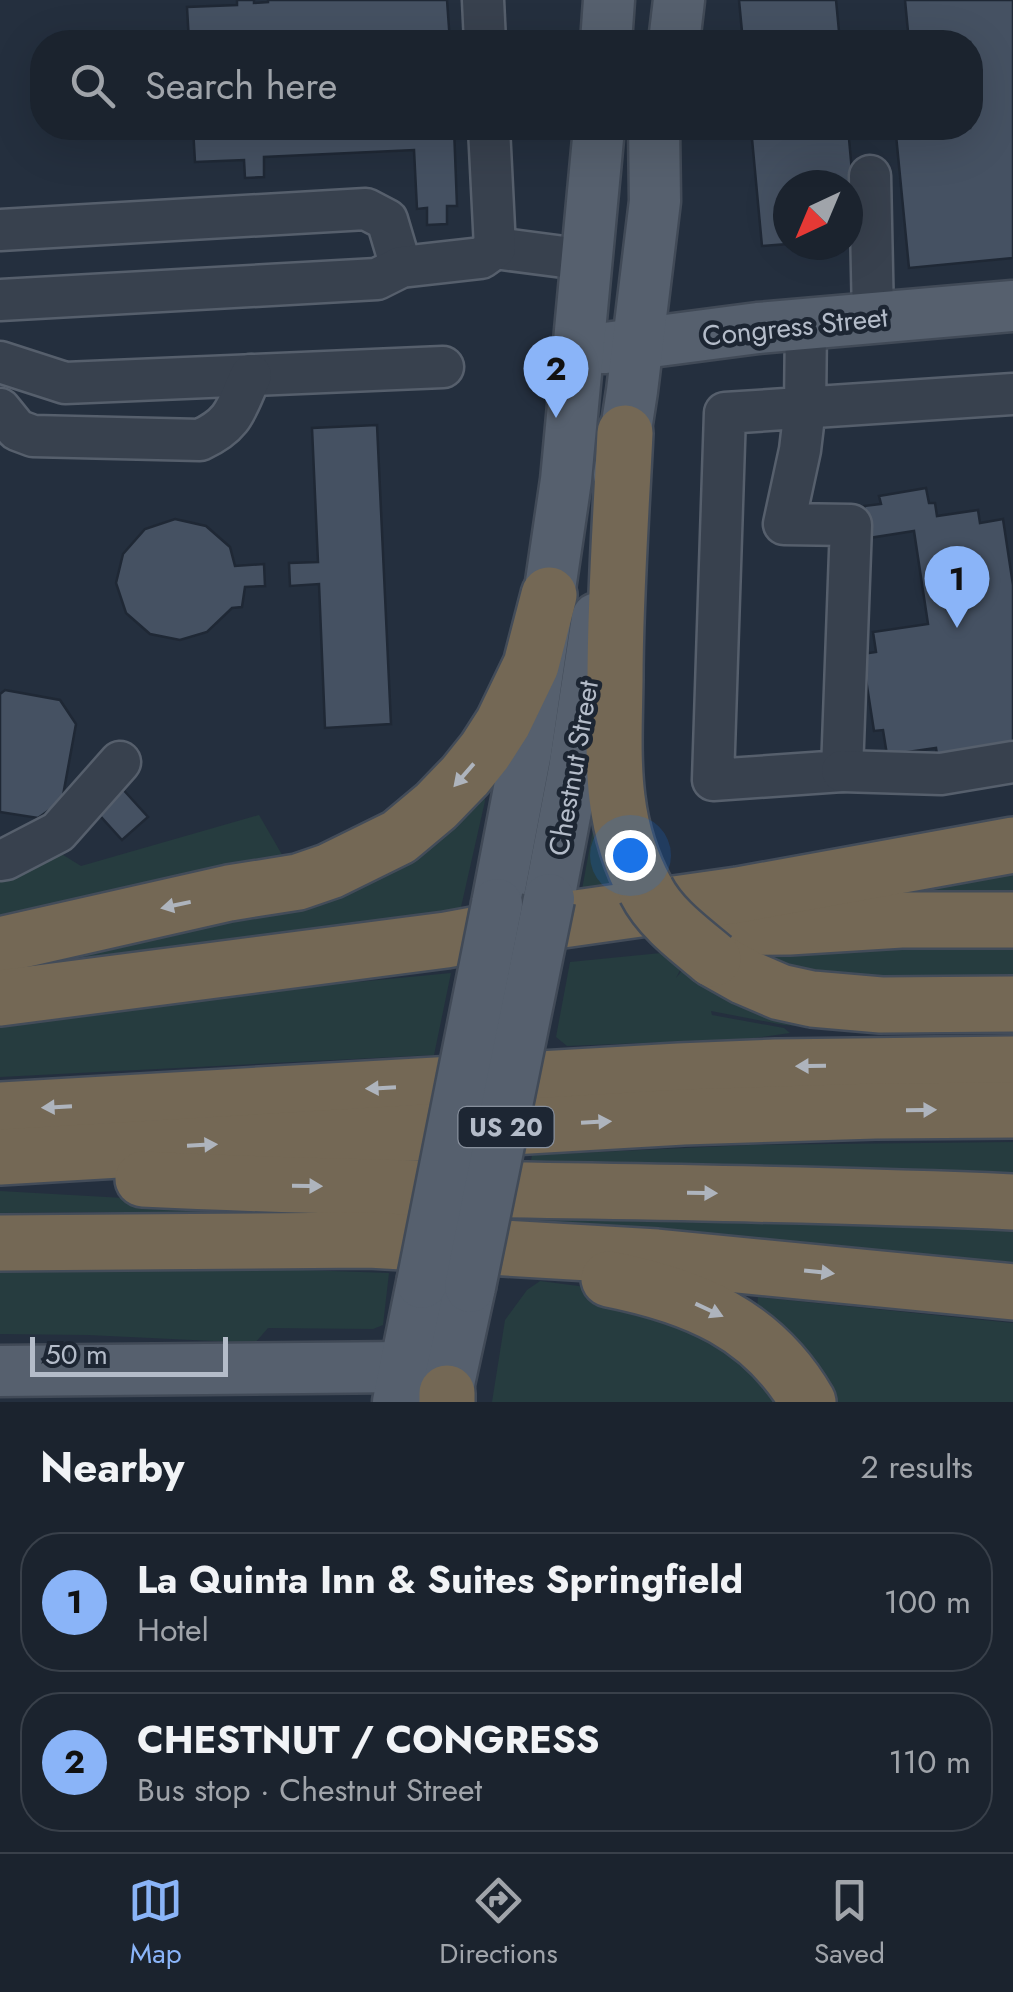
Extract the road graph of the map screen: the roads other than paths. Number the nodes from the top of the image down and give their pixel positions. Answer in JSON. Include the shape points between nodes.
{"nodes":[{"id":1,"x":483,"y":0,"type":"edge"},
{"id":2,"x":609,"y":0,"type":"edge"},
{"id":3,"x":656,"y":0,"type":"edge"},
{"id":4,"x":679,"y":0,"type":"edge"},
{"id":5,"x":484,"y":30,"type":"edge"},
{"id":6,"x":607,"y":30,"type":"edge"},
{"id":7,"x":655,"y":30,"type":"edge"},
{"id":8,"x":675,"y":30,"type":"edge"},
{"id":9,"x":490,"y":140,"type":"edge"},
{"id":10,"x":598,"y":140,"type":"edge"},
{"id":11,"x":654,"y":140,"type":"edge"},
{"id":12,"x":662,"y":140,"type":"edge"},
{"id":13,"x":870,"y":176,"type":"dead end"},
{"id":14,"x":654,"y":202,"type":"junction"},
{"id":15,"x":0,"y":230,"type":"edge"},
{"id":16,"x":495,"y":248,"type":"junction"},
{"id":17,"x":587,"y":260,"type":"junction"},
{"id":18,"x":400,"y":267,"type":"junction"},
{"id":19,"x":0,"y":300,"type":"edge"},
{"id":20,"x":1013,"y":306,"type":"edge"},
{"id":21,"x":873,"y":318,"type":"junction"},
{"id":22,"x":806,"y":324,"type":"junction"},
{"id":23,"x":638,"y":343,"type":"junction"},
{"id":24,"x":578,"y":353,"type":"junction"},
{"id":25,"x":0,"y":362,"type":"edge"},
{"id":26,"x":442,"y":367,"type":"dead end"},
{"id":27,"x":251,"y":375,"type":"junction"},
{"id":28,"x":1013,"y":394,"type":"edge"},
{"id":29,"x":804,"y":408,"type":"junction"},
{"id":30,"x":0,"y":410,"type":"edge"},
{"id":31,"x":625,"y":433,"type":"junction"},
{"id":32,"x":549,"y":595,"type":"junction"},
{"id":33,"x":120,"y":762,"type":"dead end"},
{"id":34,"x":1013,"y":762,"type":"edge"},
{"id":35,"x":842,"y":770,"type":"junction"},
{"id":36,"x":1013,"y":846,"type":"edge"},
{"id":37,"x":0,"y":860,"type":"edge"},
{"id":38,"x":1013,"y":920,"type":"edge"},
{"id":39,"x":446,"y":940,"type":"junction"},
{"id":40,"x":0,"y":944,"type":"edge"},
{"id":41,"x":0,"y":998,"type":"edge"},
{"id":42,"x":1013,"y":1004,"type":"edge"},
{"id":43,"x":1013,"y":1064,"type":"edge"},
{"id":44,"x":0,"y":1110,"type":"edge"},
{"id":45,"x":1013,"y":1110,"type":"edge"},
{"id":46,"x":0,"y":1157,"type":"edge"},
{"id":47,"x":0,"y":1172,"type":"edge"},
{"id":48,"x":1013,"y":1202,"type":"edge"},
{"id":49,"x":0,"y":1242,"type":"edge"},
{"id":50,"x":128,"y":1242,"type":"junction"},
{"id":51,"x":446,"y":1285,"type":"junction"},
{"id":52,"x":1013,"y":1292,"type":"edge"},
{"id":53,"x":0,"y":1371,"type":"edge"},
{"id":54,"x":60,"y":1386,"type":"edge"},
{"id":55,"x":429,"y":1393,"type":"edge"},
{"id":56,"x":808,"y":1402,"type":"edge"}],
"edges":[{"from":1,"to":5,"type":"lane"},
{"from":2,"to":6,"type":"main road"},
{"from":3,"to":7,"type":"main road"},
{"from":4,"to":8,"type":"main road"},
{"from":9,"to":16,"type":"lane"},
{"from":10,"to":17,"type":"main road","name":"Chestnut Street"},
{"from":11,"to":14,"type":"main road","name":"Chestnut Street"},
{"from":12,"to":14,"type":"main road"},
{"from":13,"to":21,"type":"lane"},
{"from":14,"to":23,"type":"main road","name":"Chestnut Street"},
{"from":15,"to":18,"type":"lane","via":[[366,210],[387,220]]},
{"from":16,"to":17,"type":"lane"},
{"from":16,"to":18,"type":"lane","via":[[481,258]]},
{"from":17,"to":24,"type":"main road","name":"Chestnut Street"},
{"from":18,"to":19,"type":"lane","via":[[377,279]]},
{"from":20,"to":21,"type":"main road","name":"Congress Street"},
{"from":21,"to":22,"type":"main road","name":"Congress Street"},
{"from":22,"to":23,"type":"main road","name":"Congress Street"},
{"from":22,"to":29,"type":"lane"},
{"from":23,"to":24,"type":"main road","name":"Congress Street"},
{"from":23,"to":31,"type":"main road","name":"Chestnut Street"},
{"from":24,"to":32,"type":"main road","name":"Chestnut Street"},
{"from":25,"to":27,"type":"lane","via":[[65,382]]},
{"from":26,"to":27,"type":"lane"},
{"from":27,"to":30,"type":"lane","via":[[230,421],[200,440],[32,436]]},
{"from":28,"to":29,"type":"lane"},
{"from":29,"to":35,"type":"lane","via":[[784,524],[851,525]]},
{"from":29,"to":35,"type":"lane","via":[[725,413],[713,780]]},
{"from":31,"to":42,"type":"highway","bridge":true,"via":[[613,781],[636,873],[650,900],[713,959],[780,992],[881,1004]]},
{"from":31,"to":51,"type":"main road","name":"Chestnut Street","bridge":true,"via":[[550,899]]},
{"from":32,"to":40,"type":"highway","one_way":true,"via":[[531,665],[503,722],[464,776],[399,837],[298,882]]},
{"from":32,"to":51,"type":"main road","name":"Chestnut Street","bridge":true,"via":[[497,904]]},
{"from":33,"to":37,"type":"lane","via":[[58,832]]},
{"from":34,"to":35,"type":"lane","via":[[941,774]]},
{"from":36,"to":39,"type":"highway"},
{"from":38,"to":39,"type":"highway"},
{"from":39,"to":41,"type":"highway"},
{"from":43,"to":44,"type":"highway","number":"US 20","one_way":true,"via":[[679,1071]]},
{"from":46,"to":45,"type":"highway","number":"US 20","one_way":true,"via":[[682,1117]]},
{"from":47,"to":48,"type":"highway","one_way":true},
{"from":49,"to":50,"type":"highway"},
{"from":50,"to":52,"type":"highway","one_way":true,"via":[[369,1240],[561,1250]]},
{"from":50,"to":56,"type":"highway","one_way":true,"via":[[552,1271],[630,1284],[730,1320],[776,1358]]},
{"from":51,"to":55,"type":"main road","name":"Chestnut Street"},
{"from":53,"to":54,"type":"main road"},
{"from":54,"to":55,"type":"main road"}]}
